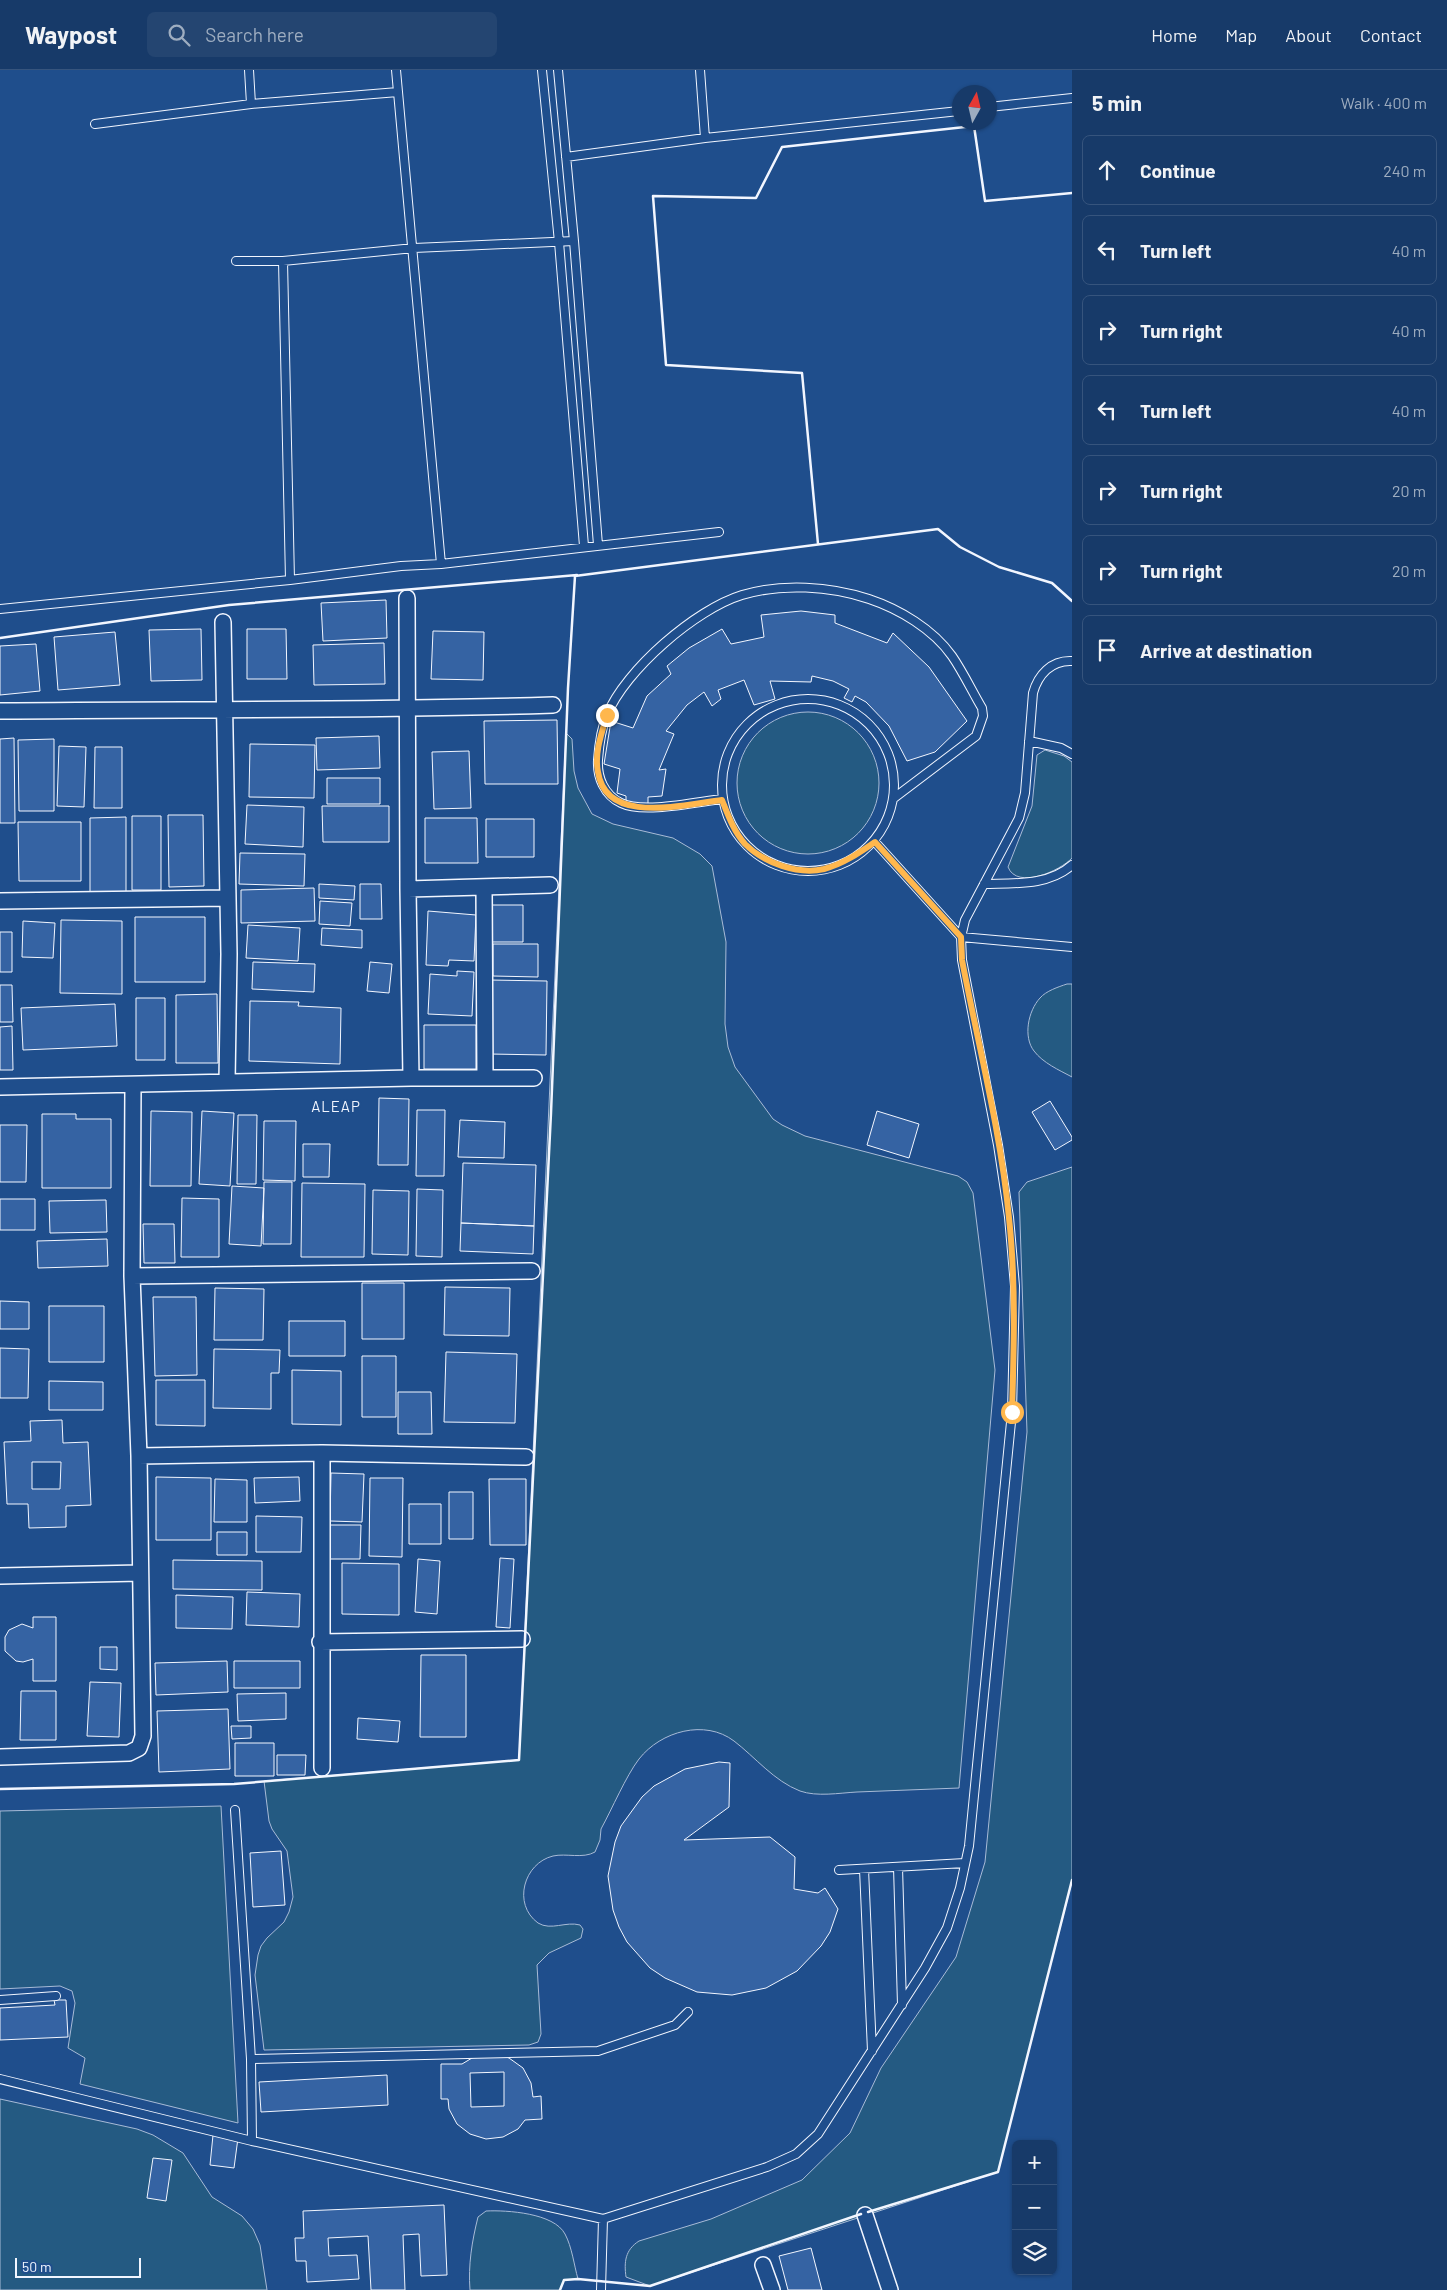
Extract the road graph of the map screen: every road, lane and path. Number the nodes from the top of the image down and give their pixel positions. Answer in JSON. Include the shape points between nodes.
{"nodes":[{"id":1,"x":249,"y":70,"type":"edge"},
{"id":2,"x":396,"y":70,"type":"edge"},
{"id":3,"x":542,"y":70,"type":"edge"},
{"id":4,"x":558,"y":70,"type":"edge"},
{"id":5,"x":700,"y":70,"type":"edge"},
{"id":6,"x":398,"y":92,"type":"junction"},
{"id":7,"x":1072,"y":98,"type":"edge"},
{"id":8,"x":251,"y":104,"type":"junction"},
{"id":9,"x":997,"y":106,"type":"edge"},
{"id":10,"x":952,"y":111,"type":"edge"},
{"id":11,"x":95,"y":124,"type":"dead end"},
{"id":12,"x":705,"y":138,"type":"junction"},
{"id":13,"x":566,"y":157,"type":"junction"},
{"id":14,"x":574,"y":241,"type":"junction"},
{"id":15,"x":559,"y":242,"type":"junction"},
{"id":16,"x":414,"y":248,"type":"junction"},
{"id":17,"x":236,"y":260,"type":"dead end"},
{"id":18,"x":283,"y":261,"type":"junction"},
{"id":19,"x":719,"y":532,"type":"dead end"},
{"id":20,"x":598,"y":544,"type":"junction"},
{"id":21,"x":584,"y":546,"type":"junction"},
{"id":22,"x":441,"y":564,"type":"junction"},
{"id":23,"x":290,"y":580,"type":"junction"},
{"id":24,"x":407,"y":598,"type":"dead end"},
{"id":25,"x":0,"y":609,"type":"edge"},
{"id":26,"x":223,"y":622,"type":"dead end"},
{"id":27,"x":1072,"y":661,"type":"edge"},
{"id":28,"x":553,"y":705,"type":"dead end"},
{"id":29,"x":225,"y":708,"type":"junction"},
{"id":30,"x":407,"y":710,"type":"junction"},
{"id":31,"x":0,"y":711,"type":"edge"},
{"id":32,"x":1029,"y":741,"type":"junction"},
{"id":33,"x":1072,"y":754,"type":"edge"},
{"id":34,"x":894,"y":798,"type":"junction"},
{"id":35,"x":722,"y":800,"type":"junction"},
{"id":36,"x":875,"y":842,"type":"junction"},
{"id":37,"x":1072,"y":866,"type":"edge"},
{"id":38,"x":984,"y":884,"type":"junction"},
{"id":39,"x":550,"y":885,"type":"dead end"},
{"id":40,"x":484,"y":887,"type":"junction"},
{"id":41,"x":408,"y":889,"type":"junction"},
{"id":42,"x":227,"y":898,"type":"junction"},
{"id":43,"x":0,"y":901,"type":"edge"},
{"id":44,"x":961,"y":937,"type":"junction"},
{"id":45,"x":1072,"y":947,"type":"edge"},
{"id":46,"x":411,"y":1078,"type":"junction"},
{"id":47,"x":485,"y":1078,"type":"junction"},
{"id":48,"x":534,"y":1078,"type":"dead end"},
{"id":49,"x":227,"y":1082,"type":"junction"},
{"id":50,"x":134,"y":1085,"type":"junction"},
{"id":51,"x":0,"y":1087,"type":"edge"},
{"id":52,"x":532,"y":1271,"type":"dead end"},
{"id":53,"x":132,"y":1276,"type":"junction"},
{"id":54,"x":322,"y":1452,"type":"junction"},
{"id":55,"x":139,"y":1456,"type":"junction"},
{"id":56,"x":526,"y":1457,"type":"dead end"},
{"id":57,"x":140,"y":1573,"type":"junction"},
{"id":58,"x":0,"y":1576,"type":"edge"},
{"id":59,"x":522,"y":1639,"type":"dead end"},
{"id":60,"x":320,"y":1642,"type":"junction"},
{"id":61,"x":0,"y":1757,"type":"edge"},
{"id":62,"x":322,"y":1768,"type":"dead end"},
{"id":63,"x":235,"y":1810,"type":"dead end"},
{"id":64,"x":965,"y":1863,"type":"junction"},
{"id":65,"x":898,"y":1867,"type":"junction"},
{"id":66,"x":864,"y":1869,"type":"junction"},
{"id":67,"x":839,"y":1870,"type":"dead end"},
{"id":68,"x":56,"y":1996,"type":"dead end"},
{"id":69,"x":0,"y":2000,"type":"edge"},
{"id":70,"x":902,"y":2005,"type":"junction"},
{"id":71,"x":688,"y":2012,"type":"dead end"},
{"id":72,"x":872,"y":2051,"type":"junction"},
{"id":73,"x":251,"y":2059,"type":"junction"},
{"id":74,"x":0,"y":2079,"type":"edge"},
{"id":75,"x":252,"y":2141,"type":"junction"},
{"id":76,"x":865,"y":2216,"type":"dead end"},
{"id":77,"x":602,"y":2219,"type":"junction"},
{"id":78,"x":763,"y":2265,"type":"dead end"},
{"id":79,"x":602,"y":2290,"type":"edge"},
{"id":80,"x":772,"y":2290,"type":"edge"},
{"id":81,"x":890,"y":2290,"type":"edge"}],
"edges":[{"from":1,"to":8,"type":"lane"},
{"from":2,"to":6,"type":"lane"},
{"from":3,"to":15,"type":"lane"},
{"from":4,"to":13,"type":"lane"},
{"from":5,"to":12,"type":"lane"},
{"from":6,"to":8,"type":"lane"},
{"from":6,"to":16,"type":"lane"},
{"from":7,"to":9,"type":"lane"},
{"from":8,"to":11,"type":"lane"},
{"from":10,"to":12,"type":"lane"},
{"from":12,"to":13,"type":"lane"},
{"from":13,"to":14,"type":"lane"},
{"from":14,"to":15,"type":"lane"},
{"from":14,"to":20,"type":"lane"},
{"from":15,"to":16,"type":"lane"},
{"from":15,"to":21,"type":"lane"},
{"from":16,"to":18,"type":"lane"},
{"from":16,"to":22,"type":"lane"},
{"from":17,"to":18,"type":"lane"},
{"from":18,"to":23,"type":"lane"},
{"from":19,"to":20,"type":"lane"},
{"from":20,"to":21,"type":"lane"},
{"from":21,"to":22,"type":"lane"},
{"from":22,"to":23,"type":"lane"},
{"from":23,"to":25,"type":"lane"},
{"from":24,"to":30,"type":"street"},
{"from":26,"to":29,"type":"street"},
{"from":27,"to":32,"type":"lane","via":[[1057,663],[1036,681]]},
{"from":28,"to":30,"type":"street"},
{"from":29,"to":30,"type":"street"},
{"from":29,"to":31,"type":"street"},
{"from":29,"to":42,"type":"street"},
{"from":30,"to":41,"type":"street"},
{"from":32,"to":33,"type":"lane","via":[[1061,748]]},
{"from":32,"to":38,"type":"lane","via":[[1025,793],[1019,818]]},
{"from":34,"to":35,"type":"lane","via":[[895,777],[876,733],[843,706],[822,699],[798,699],[772,706],[749,722],[733,743],[723,768]]},
{"from":34,"to":35,"type":"lane","via":[[976,736],[983,716],[982,708],[952,655],[912,619],[879,602],[847,591],[796,588],[742,595],[691,620],[639,668],[625,684],[607,715],[599,745],[598,772],[605,790],[620,803],[640,808]]},
{"from":34,"to":36,"type":"lane","via":[[888,822]]},
{"from":35,"to":36,"type":"lane","via":[[730,821],[745,844],[767,860],[793,869],[822,869],[850,859]]},
{"from":36,"to":44,"type":"lane"},
{"from":37,"to":38,"type":"lane","via":[[1049,879]]},
{"from":38,"to":44,"type":"lane","via":[[965,920]]},
{"from":39,"to":40,"type":"street"},
{"from":40,"to":41,"type":"street"},
{"from":40,"to":47,"type":"street"},
{"from":41,"to":46,"type":"street"},
{"from":42,"to":43,"type":"street"},
{"from":42,"to":49,"type":"street"},
{"from":44,"to":45,"type":"lane"},
{"from":44,"to":64,"type":"lane","via":[[962,960],[1009,1217],[1014,1286],[1012,1412]]},
{"from":46,"to":47,"type":"street"},
{"from":46,"to":49,"type":"street"},
{"from":47,"to":48,"type":"street"},
{"from":49,"to":50,"type":"street"},
{"from":50,"to":51,"type":"street"},
{"from":50,"to":53,"type":"street"},
{"from":52,"to":53,"type":"street"},
{"from":53,"to":55,"type":"street"},
{"from":54,"to":55,"type":"street"},
{"from":54,"to":56,"type":"street"},
{"from":54,"to":60,"type":"street"},
{"from":55,"to":57,"type":"street"},
{"from":57,"to":58,"type":"street"},
{"from":57,"to":61,"type":"street","via":[[143,1731],[139,1748],[128,1753]]},
{"from":59,"to":60,"type":"street"},
{"from":60,"to":62,"type":"street"},
{"from":63,"to":73,"type":"lane"},
{"from":64,"to":65,"type":"lane"},
{"from":64,"to":70,"type":"lane","via":[[948,1928]]},
{"from":65,"to":66,"type":"lane"},
{"from":65,"to":70,"type":"lane"},
{"from":66,"to":67,"type":"lane"},
{"from":66,"to":72,"type":"lane"},
{"from":68,"to":69,"type":"lane"},
{"from":70,"to":72,"type":"lane"},
{"from":71,"to":73,"type":"lane","via":[[675,2025],[598,2050]]},
{"from":72,"to":77,"type":"lane","via":[[818,2134],[796,2154],[766,2167]]},
{"from":73,"to":75,"type":"lane"},
{"from":74,"to":75,"type":"lane"},
{"from":75,"to":77,"type":"lane"},
{"from":76,"to":81,"type":"street"},
{"from":77,"to":79,"type":"lane"},
{"from":78,"to":80,"type":"street"}]}
